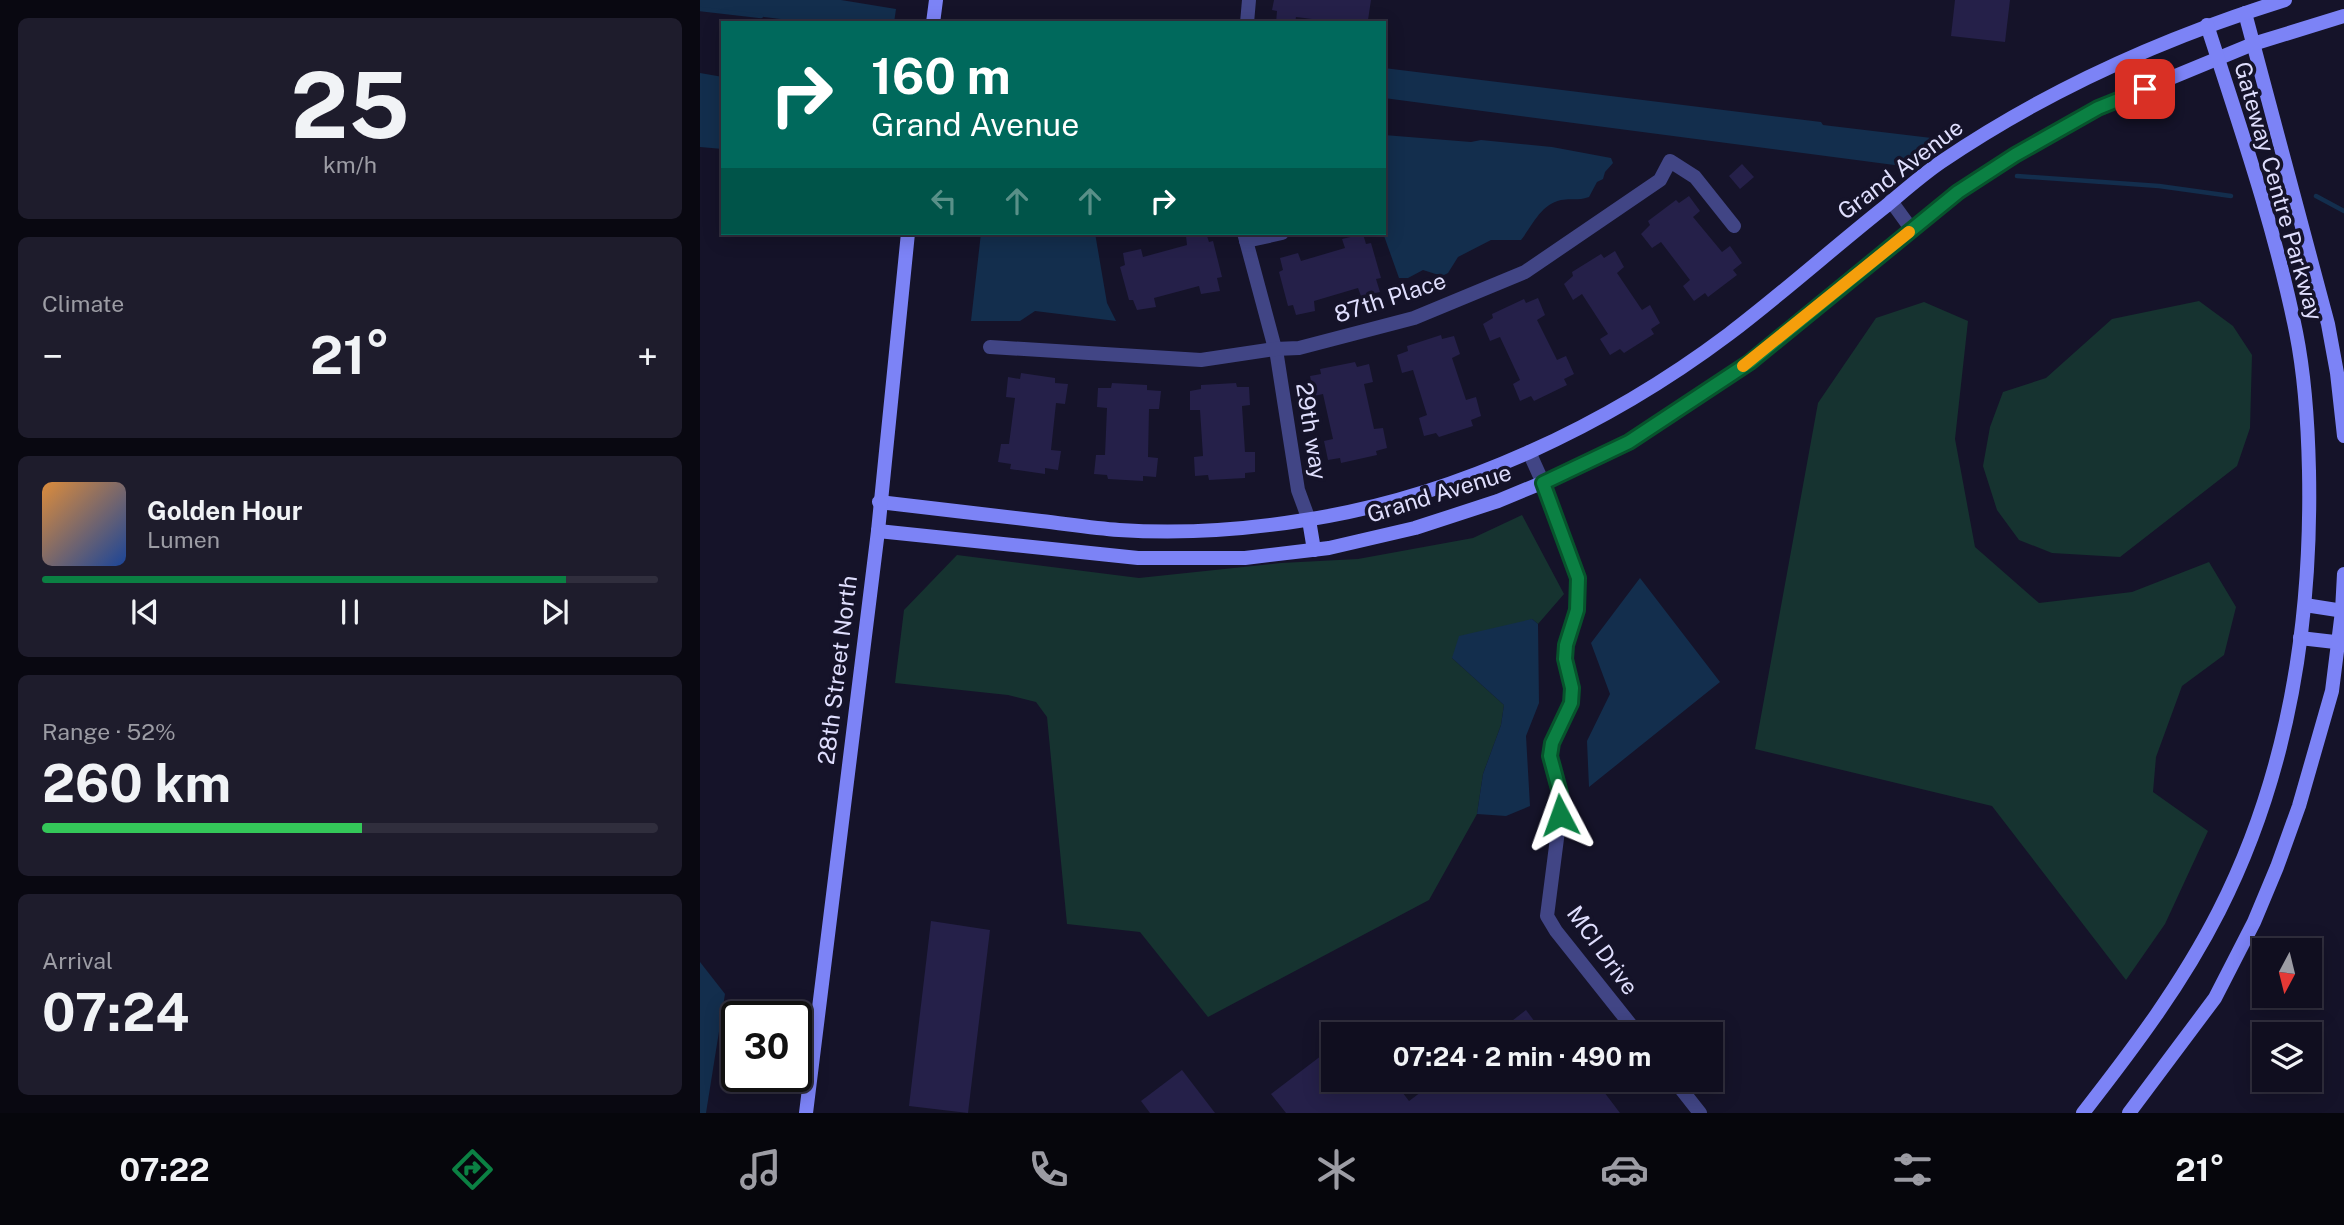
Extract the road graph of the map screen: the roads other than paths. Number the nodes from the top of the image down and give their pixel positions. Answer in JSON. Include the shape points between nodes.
{"nodes":[{"id":1,"x":936,"y":0,"type":"edge"},
{"id":2,"x":1249,"y":0,"type":"edge"},
{"id":3,"x":2285,"y":0,"type":"edge"},
{"id":4,"x":2245,"y":13,"type":"junction"},
{"id":5,"x":2344,"y":16,"type":"edge"},
{"id":6,"x":933,"y":21,"type":"edge"},
{"id":7,"x":1247,"y":21,"type":"edge"},
{"id":8,"x":2207,"y":25,"type":"junction"},
{"id":9,"x":2253,"y":44,"type":"junction"},
{"id":10,"x":2218,"y":58,"type":"junction"},
{"id":11,"x":1891,"y":201,"type":"junction"},
{"id":12,"x":1734,"y":226,"type":"dead end"},
{"id":13,"x":1912,"y":230,"type":"junction"},
{"id":14,"x":908,"y":235,"type":"edge"},
{"id":15,"x":1264,"y":235,"type":"edge"},
{"id":16,"x":1245,"y":237,"type":"edge"},
{"id":17,"x":990,"y":347,"type":"dead end"},
{"id":18,"x":1275,"y":349,"type":"junction"},
{"id":19,"x":2344,"y":436,"type":"edge"},
{"id":20,"x":1529,"y":452,"type":"junction"},
{"id":21,"x":1543,"y":483,"type":"junction"},
{"id":22,"x":879,"y":502,"type":"junction"},
{"id":23,"x":1309,"y":520,"type":"junction"},
{"id":24,"x":878,"y":531,"type":"junction"},
{"id":25,"x":1314,"y":550,"type":"junction"},
{"id":26,"x":2344,"y":574,"type":"edge"},
{"id":27,"x":2305,"y":605,"type":"junction"},
{"id":28,"x":2343,"y":611,"type":"edge"},
{"id":29,"x":2300,"y":638,"type":"junction"},
{"id":30,"x":2341,"y":642,"type":"edge"},
{"id":31,"x":1628,"y":1022,"type":"edge"},
{"id":32,"x":1683,"y":1092,"type":"edge"},
{"id":33,"x":806,"y":1113,"type":"edge"},
{"id":34,"x":1700,"y":1113,"type":"edge"},
{"id":35,"x":2083,"y":1113,"type":"edge"},
{"id":36,"x":2129,"y":1113,"type":"edge"}],
"edges":[{"from":1,"to":6,"type":"street"},
{"from":2,"to":7,"type":"street"},
{"from":3,"to":4,"type":"street","name":"Grand Avenue"},
{"from":4,"to":8,"type":"street","name":"Grand Avenue"},
{"from":4,"to":9,"type":"street","name":"Gateway Centre Parkway"},
{"from":5,"to":9,"type":"street","name":"Grand Avenue"},
{"from":8,"to":10,"type":"street","name":"Gateway Centre Parkway"},
{"from":8,"to":11,"type":"street","name":"Grand Avenue","via":[[2078,80],[1995,127]]},
{"from":9,"to":10,"type":"street","name":"Grand Avenue"},
{"from":9,"to":19,"type":"street","name":"Gateway Centre Parkway","via":[[2328,324]]},
{"from":10,"to":13,"type":"street","name":"Grand Avenue","via":[[2098,108],[1958,192]]},
{"from":10,"to":27,"type":"street","name":"Gateway Centre Parkway","via":[[2273,236],[2297,335],[2308,426]]},
{"from":11,"to":13,"type":"street"},
{"from":11,"to":20,"type":"street","name":"Grand Avenue","via":[[1729,334],[1670,375],[1608,414]]},
{"from":12,"to":18,"type":"street","name":"87th Place","via":[[1695,177],[1670,161],[1660,180],[1525,272],[1414,318],[1299,348]]},
{"from":13,"to":21,"type":"street","name":"Grand Avenue","via":[[1750,362],[1629,442]]},
{"from":14,"to":22,"type":"street","name":"28th Street North"},
{"from":15,"to":16,"type":"street"},
{"from":16,"to":18,"type":"street"},
{"from":17,"to":18,"type":"street","name":"87th Place","via":[[1201,360]]},
{"from":18,"to":23,"type":"street","name":"29th way","via":[[1298,490]]},
{"from":20,"to":21,"type":"street","name":"MCI Drive"},
{"from":20,"to":23,"type":"street","name":"Grand Avenue","via":[[1394,500]]},
{"from":21,"to":25,"type":"street","name":"Grand Avenue","via":[[1415,528]]},
{"from":21,"to":31,"type":"street","name":"MCI Drive","via":[[1578,578],[1577,610],[1565,659],[1571,703],[1550,756],[1560,793],[1560,815],[1547,916]]},
{"from":22,"to":23,"type":"street","name":"Grand Avenue","via":[[1117,530],[1225,531]]},
{"from":22,"to":24,"type":"street","name":"28th Street North"},
{"from":23,"to":25,"type":"street"},
{"from":24,"to":25,"type":"street","name":"Grand Avenue","via":[[1138,558],[1245,558]]},
{"from":24,"to":33,"type":"street","name":"28th Street North"},
{"from":26,"to":28,"type":"street"},
{"from":27,"to":28,"type":"street"},
{"from":27,"to":29,"type":"street","name":"Gateway Centre Parkway"},
{"from":28,"to":30,"type":"street"},
{"from":29,"to":30,"type":"street"},
{"from":29,"to":35,"type":"street","name":"Gateway Centre Parkway","via":[[2271,784],[2220,910],[2176,988]]},
{"from":30,"to":36,"type":"street","via":[[2332,691],[2295,818],[2254,922],[2215,998]]},
{"from":32,"to":34,"type":"street"}]}
